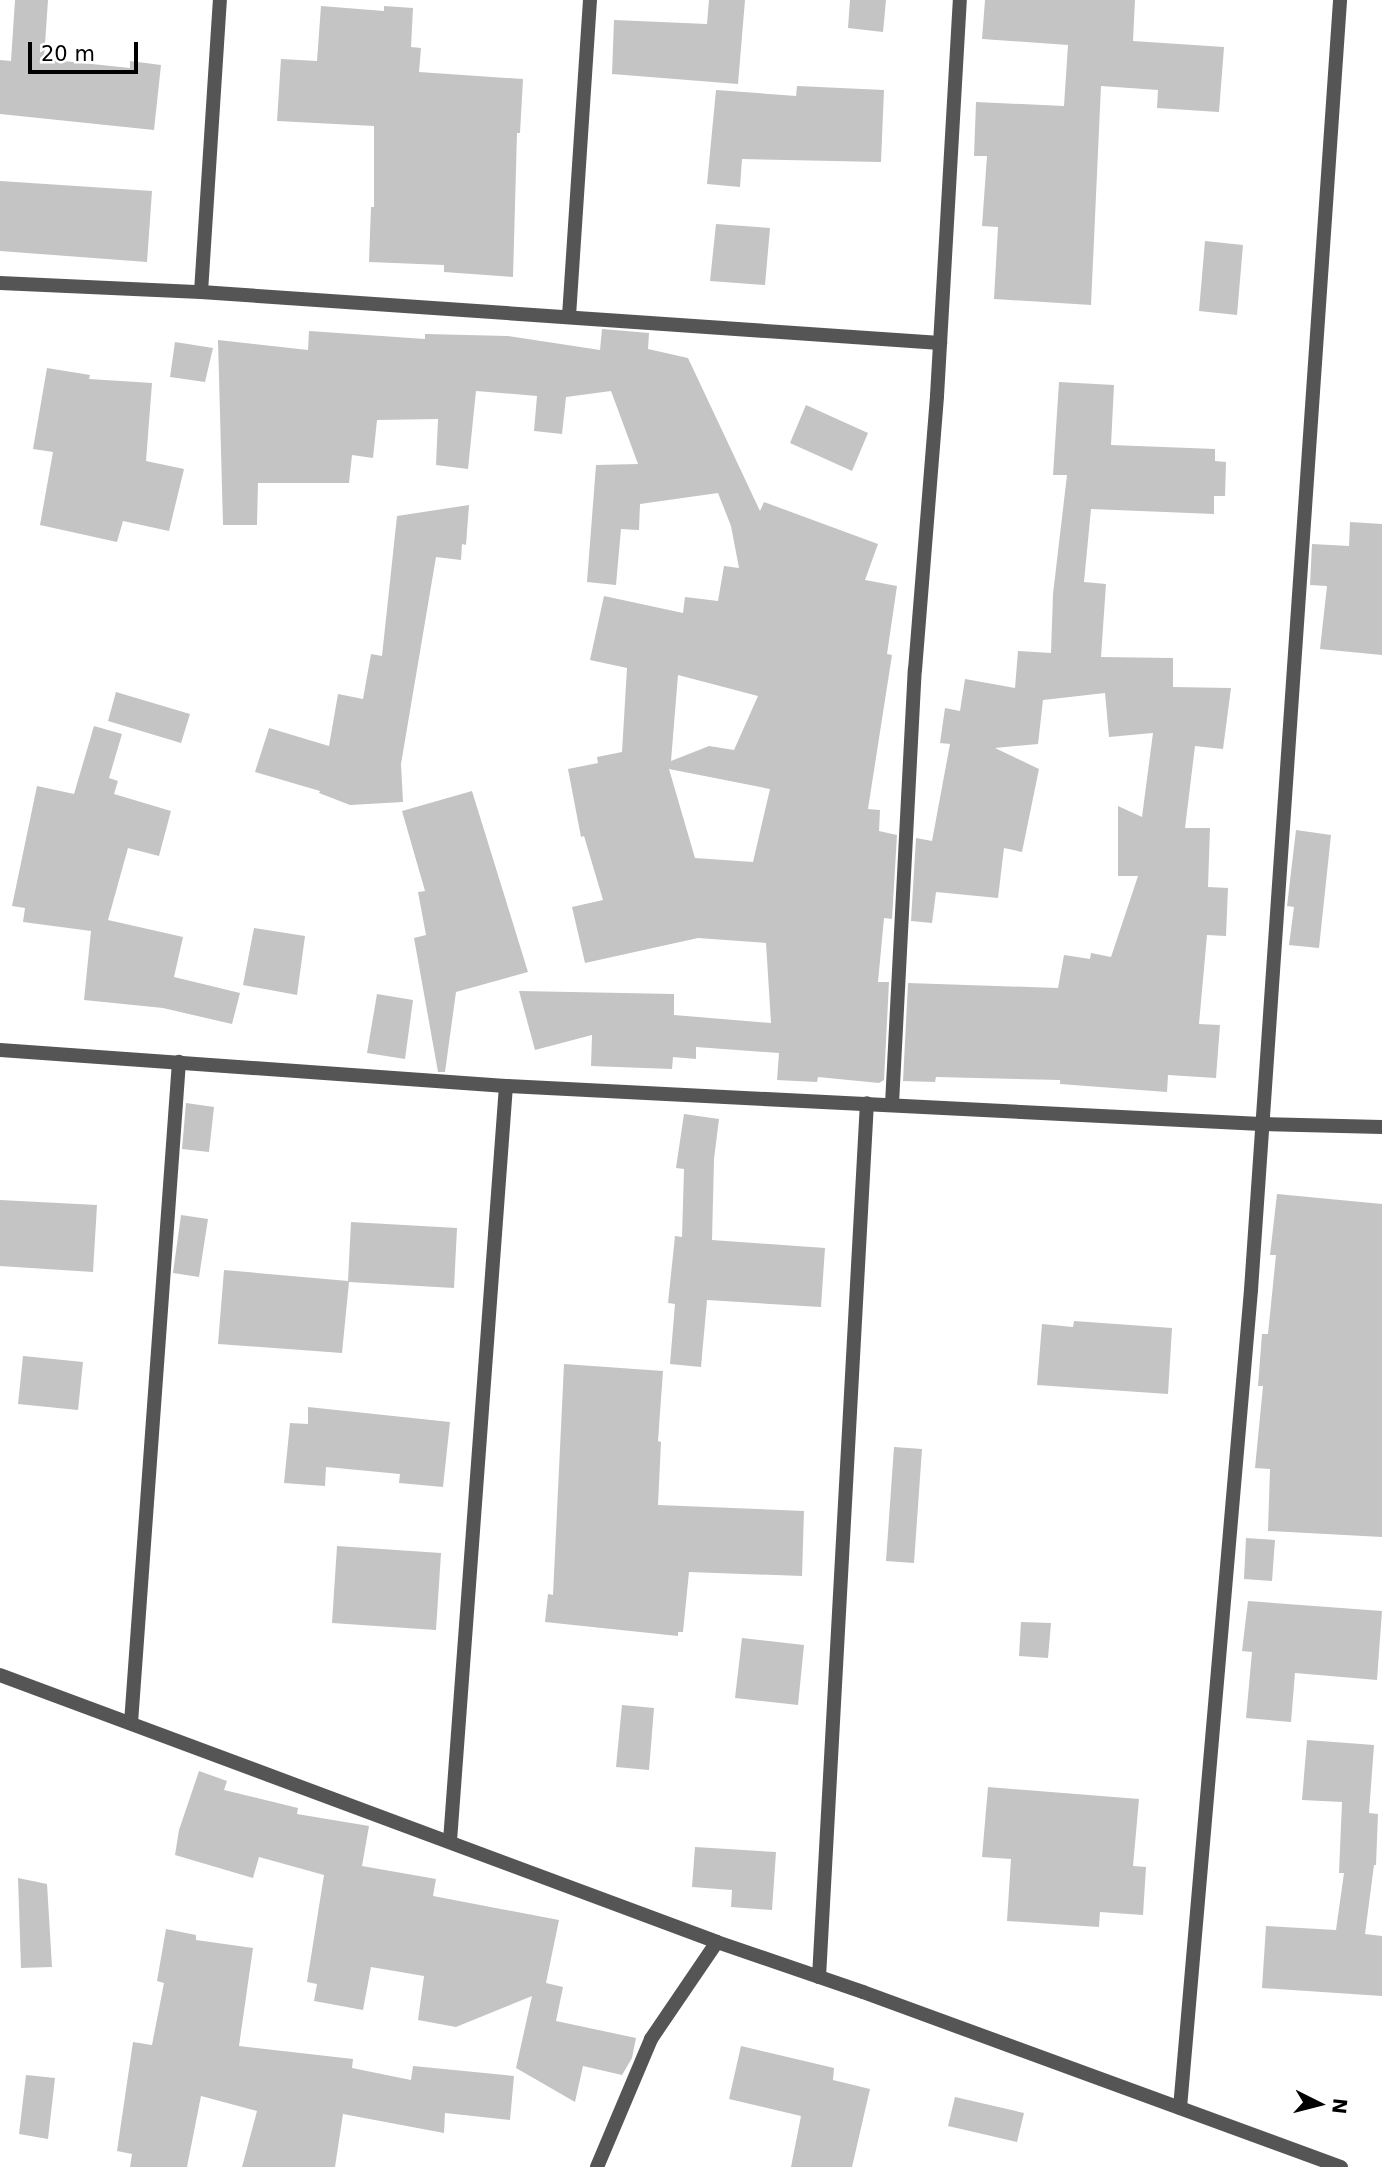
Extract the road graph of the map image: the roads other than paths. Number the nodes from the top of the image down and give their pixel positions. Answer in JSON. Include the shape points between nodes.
{"nodes":[{"id":1,"x":220,"y":0,"type":"edge"},
{"id":2,"x":590,"y":0,"type":"edge"},
{"id":3,"x":960,"y":0,"type":"edge"},
{"id":4,"x":1340,"y":0,"type":"edge"},
{"id":5,"x":0,"y":283,"type":"edge"},
{"id":6,"x":201,"y":292,"type":"junction"},
{"id":7,"x":569,"y":316,"type":"junction"},
{"id":8,"x":940,"y":343,"type":"junction"},
{"id":9,"x":0,"y":1050,"type":"edge"},
{"id":10,"x":179,"y":1062,"type":"junction"},
{"id":11,"x":506,"y":1086,"type":"junction"},
{"id":12,"x":867,"y":1103,"type":"junction"},
{"id":13,"x":892,"y":1104,"type":"junction"},
{"id":14,"x":1261,"y":1124,"type":"junction"},
{"id":15,"x":1382,"y":1127,"type":"edge"},
{"id":16,"x":0,"y":1675,"type":"edge"},
{"id":17,"x":131,"y":1723,"type":"junction"},
{"id":18,"x":450,"y":1841,"type":"junction"},
{"id":19,"x":717,"y":1942,"type":"junction"},
{"id":20,"x":819,"y":1977,"type":"junction"},
{"id":21,"x":1180,"y":2108,"type":"junction"},
{"id":22,"x":597,"y":2167,"type":"edge"},
{"id":23,"x":1341,"y":2167,"type":"edge"}],
"edges":[{"from":1,"to":6,"type":"street"},
{"from":2,"to":7,"type":"street"},
{"from":3,"to":8,"type":"street"},
{"from":4,"to":14,"type":"street"},
{"from":5,"to":6,"type":"street"},
{"from":6,"to":7,"type":"street"},
{"from":7,"to":8,"type":"street"},
{"from":8,"to":13,"type":"street","via":[[915,670]]},
{"from":9,"to":10,"type":"street"},
{"from":10,"to":11,"type":"street"},
{"from":10,"to":17,"type":"street"},
{"from":11,"to":12,"type":"street"},
{"from":11,"to":18,"type":"street"},
{"from":12,"to":13,"type":"street"},
{"from":12,"to":20,"type":"street"},
{"from":13,"to":14,"type":"street"},
{"from":14,"to":15,"type":"street"},
{"from":14,"to":21,"type":"street","via":[[1251,1290]]},
{"from":16,"to":17,"type":"street"},
{"from":17,"to":18,"type":"street"},
{"from":18,"to":19,"type":"street"},
{"from":19,"to":20,"type":"street"},
{"from":19,"to":22,"type":"street","via":[[651,2039]]},
{"from":20,"to":21,"type":"street"},
{"from":21,"to":23,"type":"street"}]}
